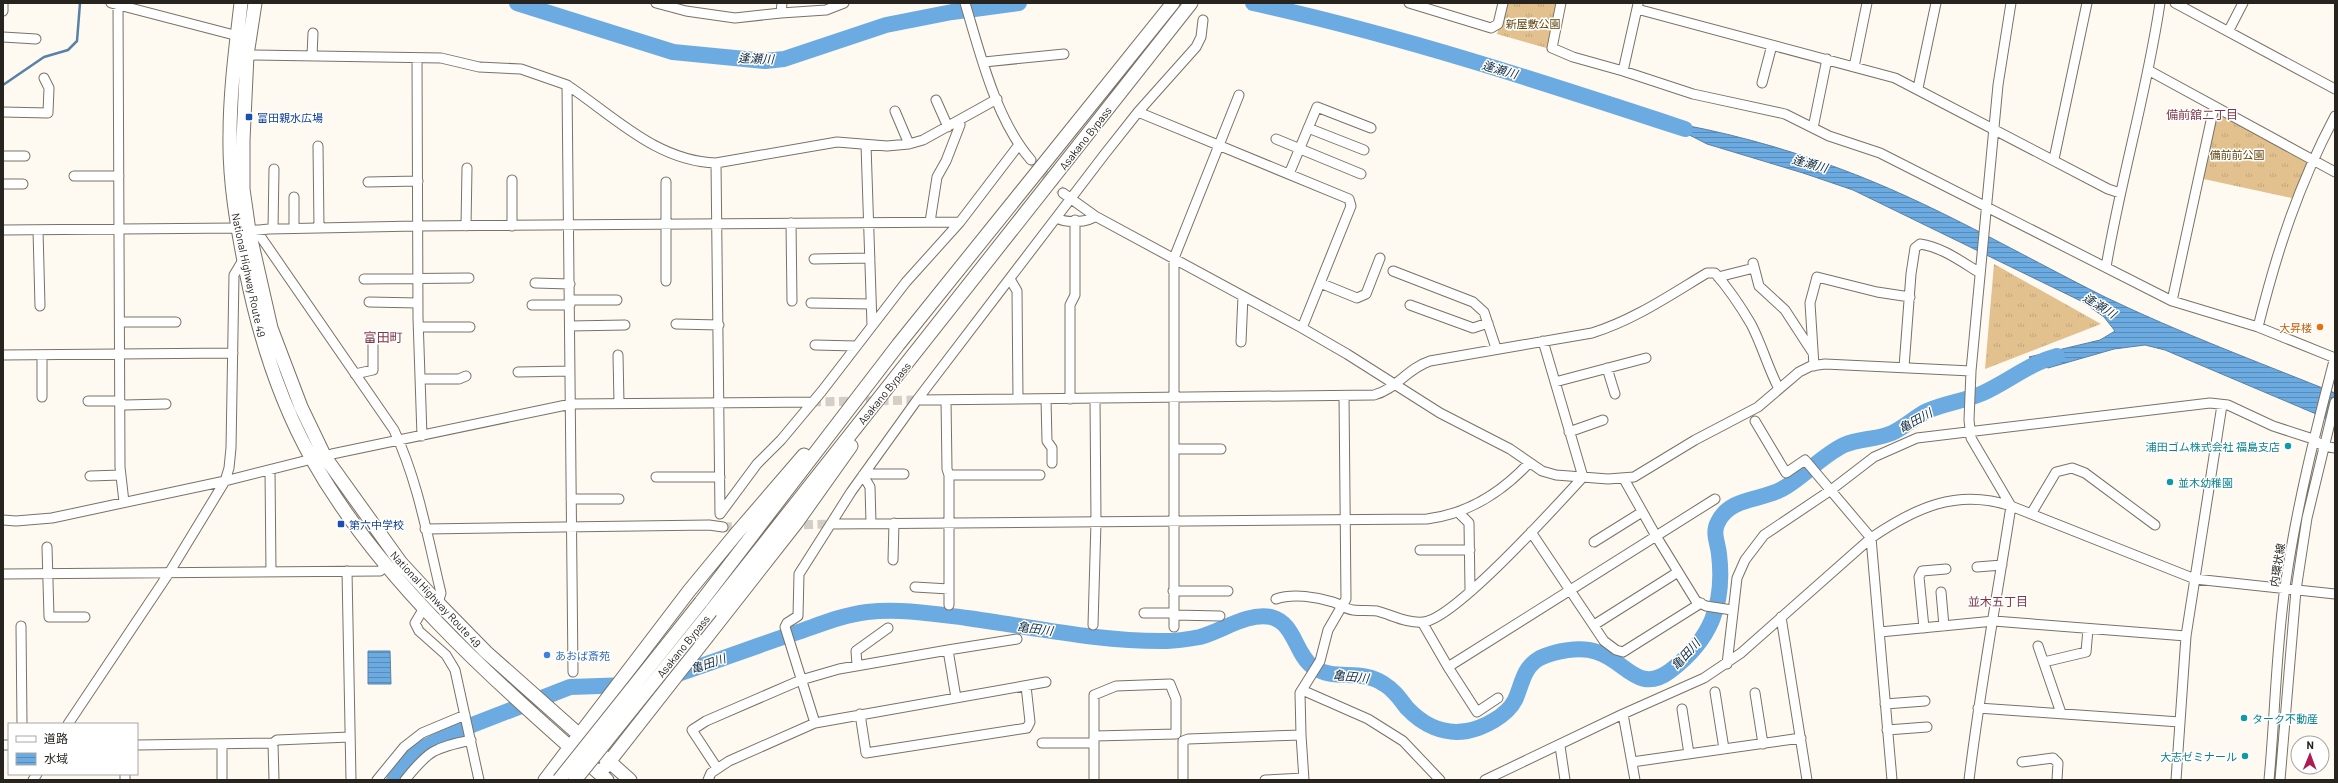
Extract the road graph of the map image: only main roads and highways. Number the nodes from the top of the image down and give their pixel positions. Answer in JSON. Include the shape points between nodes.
{"nodes":[{"id":1,"x":242,"y":3,"type":"edge"},
{"id":2,"x":255,"y":3,"type":"edge"},
{"id":3,"x":1173,"y":3,"type":"edge"},
{"id":4,"x":1191,"y":3,"type":"edge"},
{"id":5,"x":247,"y":230,"type":"junction"},
{"id":6,"x":898,"y":345,"type":"junction"},
{"id":7,"x":870,"y":411,"type":"junction"},
{"id":8,"x":318,"y":458,"type":"junction"},
{"id":9,"x":706,"y":607,"type":"junction"},
{"id":10,"x":580,"y":737,"type":"junction"},
{"id":11,"x":571,"y":748,"type":"junction"},
{"id":12,"x":610,"y":762,"type":"junction"},
{"id":13,"x":600,"y":778,"type":"edge"},
{"id":14,"x":545,"y":780,"type":"edge"},
{"id":15,"x":559,"y":780,"type":"edge"},
{"id":16,"x":575,"y":780,"type":"edge"},
{"id":17,"x":630,"y":780,"type":"edge"}],
"edges":[{"from":1,"to":5,"type":"highway","name":"National Highway Route 49","via":[[230,135],[232,188]]},
{"from":2,"to":5,"type":"highway","name":"National Highway Route 49","via":[[247,55],[243,140]]},
{"from":3,"to":6,"type":"highway","name":"Asakano Bypass"},
{"from":4,"to":7,"type":"highway","name":"Asakano Bypass"},
{"from":5,"to":8,"type":"highway","name":"National Highway Route 49","via":[[271,328]]},
{"from":5,"to":8,"type":"highway","name":"National Highway Route 49","via":[[243,260],[257,327],[287,410]]},
{"from":6,"to":9,"type":"highway","name":"Asakano Bypass"},
{"from":6,"to":10,"type":"highway","via":[[689,591]]},
{"from":7,"to":9,"type":"highway","name":"Asakano Bypass"},
{"from":7,"to":12,"type":"highway","via":[[854,442],[797,522]]},
{"from":8,"to":10,"type":"highway","name":"National Highway Route 49","via":[[401,563],[438,603],[486,652]]},
{"from":8,"to":11,"type":"highway","name":"National Highway Route 49","via":[[386,566],[424,608]]},
{"from":9,"to":15,"type":"highway","name":"Asakano Bypass","bridge":true},
{"from":9,"to":16,"type":"highway","name":"Asakano Bypass","bridge":true},
{"from":10,"to":11,"type":"highway"},
{"from":10,"to":12,"type":"highway","name":"National Highway Route 49"},
{"from":11,"to":13,"type":"highway","name":"National Highway Route 49"},
{"from":11,"to":14,"type":"highway"},
{"from":12,"to":13,"type":"highway"},
{"from":12,"to":17,"type":"highway","name":"National Highway Route 49"}]}
